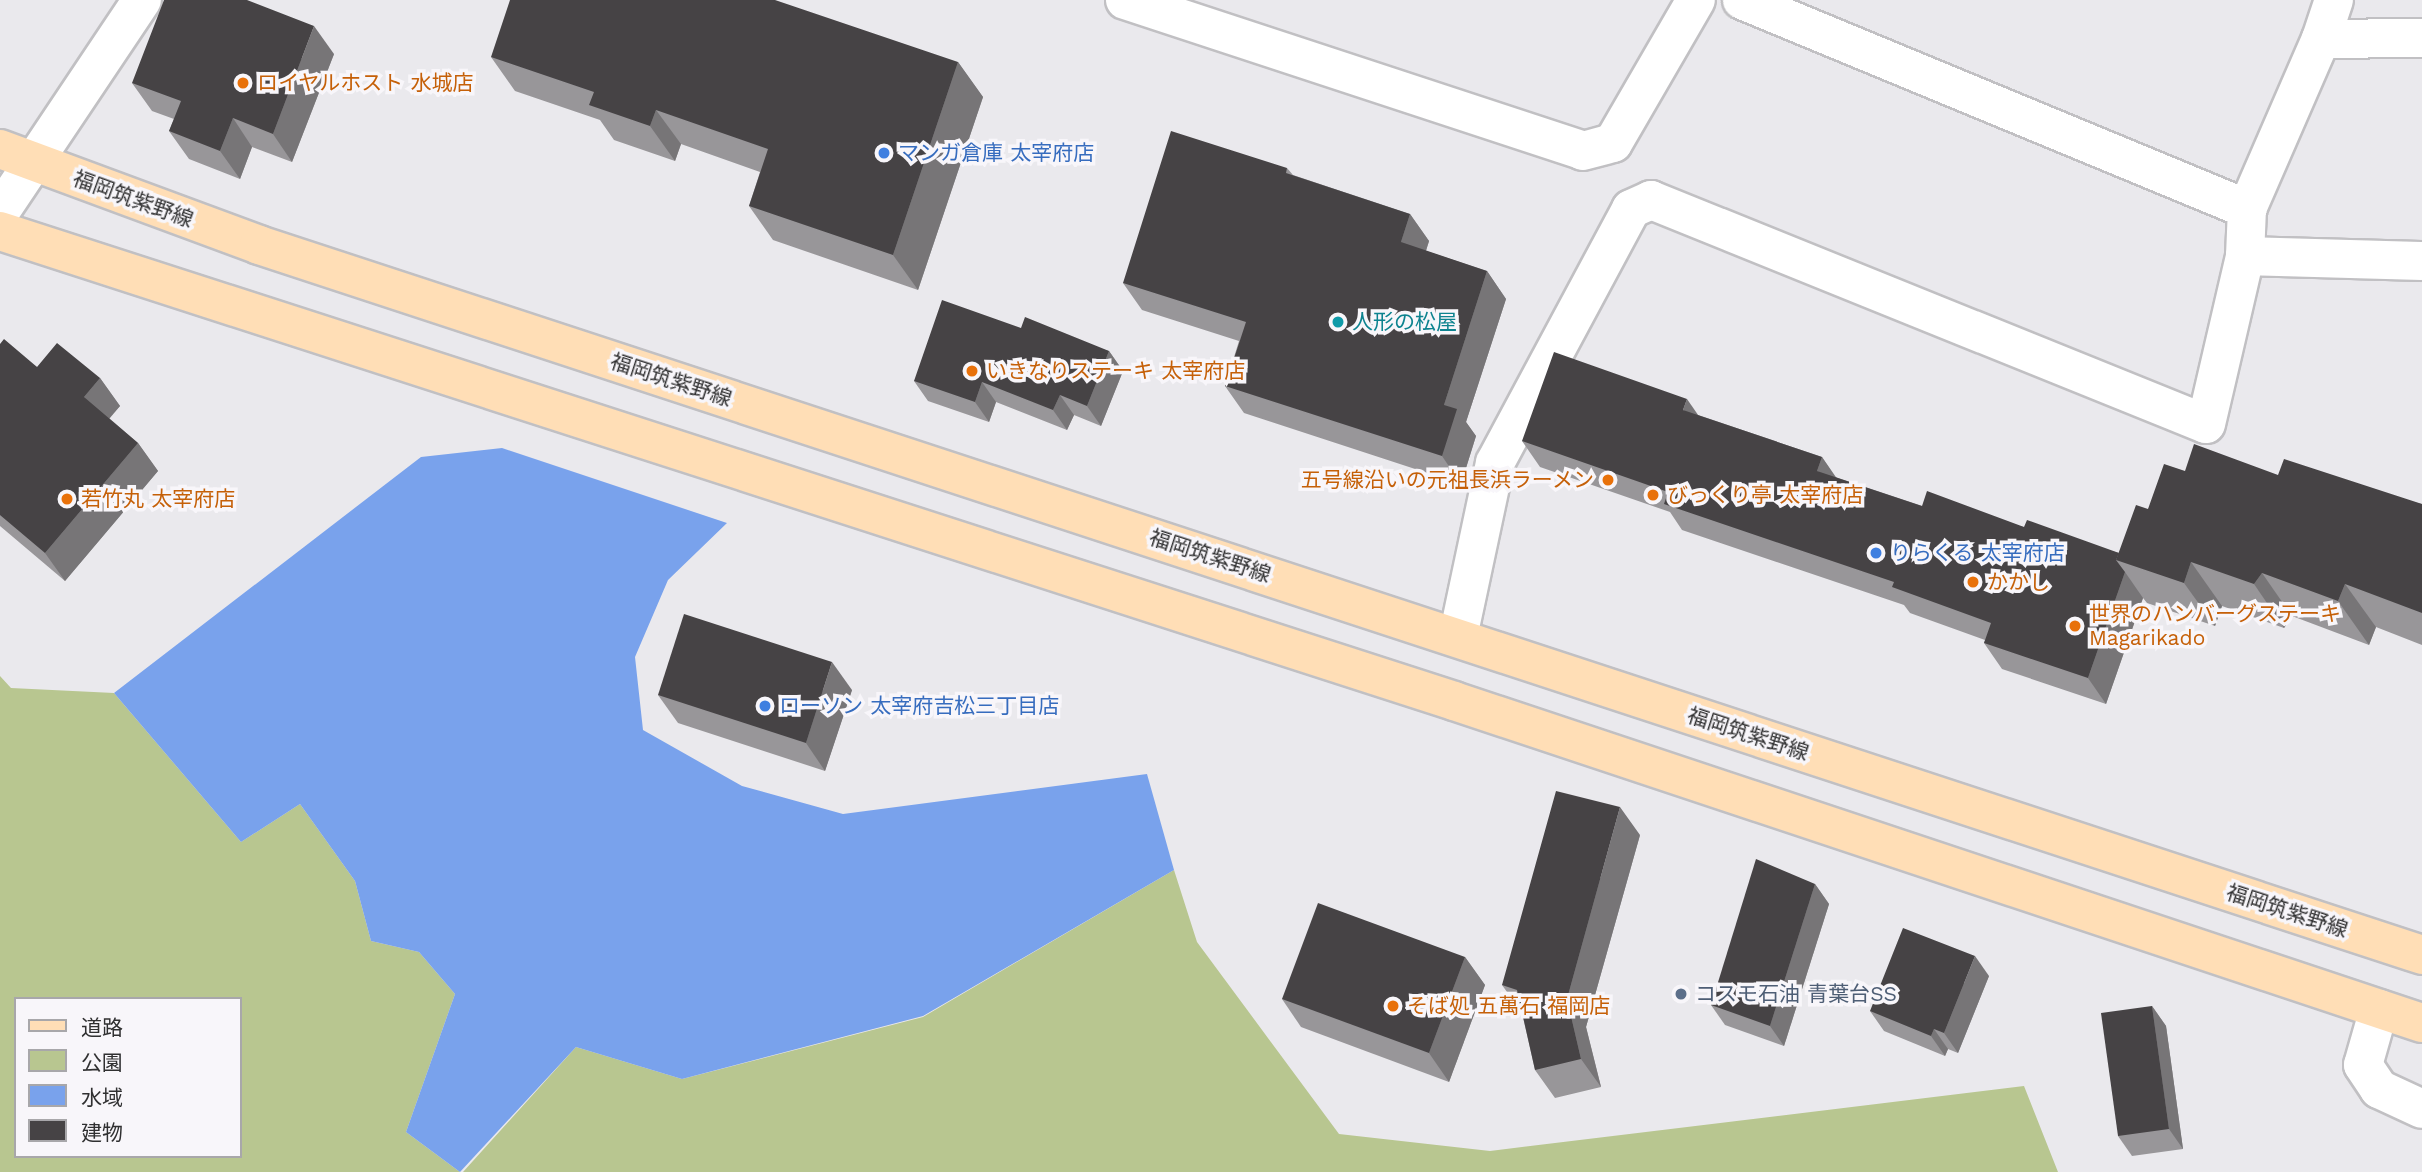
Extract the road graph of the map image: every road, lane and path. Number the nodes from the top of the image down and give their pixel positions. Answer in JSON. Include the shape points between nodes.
{"nodes":[{"id":1,"x":142,"y":0,"type":"edge"},
{"id":2,"x":1125,"y":0,"type":"edge"},
{"id":3,"x":1696,"y":0,"type":"edge"},
{"id":4,"x":1741,"y":0,"type":"edge"},
{"id":5,"x":2334,"y":0,"type":"edge"},
{"id":6,"x":2422,"y":38,"type":"edge"},
{"id":7,"x":2322,"y":39,"type":"junction"},
{"id":8,"x":17,"y":156,"type":"edge"},
{"id":9,"x":2247,"y":209,"type":"junction"},
{"id":10,"x":0,"y":212,"type":"edge"},
{"id":11,"x":0,"y":232,"type":"edge"},
{"id":12,"x":2245,"y":256,"type":"junction"},
{"id":13,"x":2422,"y":261,"type":"edge"},
{"id":14,"x":1458,"y":637,"type":"junction"},
{"id":15,"x":2422,"y":955,"type":"edge"},
{"id":16,"x":2379,"y":1009,"type":"junction"},
{"id":17,"x":2422,"y":1023,"type":"edge"},
{"id":18,"x":2422,"y":1109,"type":"edge"}],
"edges":[{"from":1,"to":8,"type":"street"},
{"from":2,"to":3,"type":"street","via":[[1583,151],[1613,144]]},
{"from":4,"to":9,"type":"street"},
{"from":5,"to":7,"type":"street"},
{"from":6,"to":7,"type":"street"},
{"from":7,"to":9,"type":"street"},
{"from":8,"to":10,"type":"street"},
{"from":8,"to":14,"type":"main road","name":"福岡筑紫野線","via":[[259,245]]},
{"from":9,"to":12,"type":"street"},
{"from":11,"to":16,"type":"main road","via":[[1454,701]]},
{"from":12,"to":13,"type":"street"},
{"from":12,"to":14,"type":"street","via":[[2206,424],[1651,200],[1632,209],[1495,463]]},
{"from":14,"to":15,"type":"main road","name":"福岡筑紫野線"},
{"from":16,"to":17,"type":"main road"},
{"from":16,"to":18,"type":"street","via":[[2362,1065],[2379,1089]]}]}
